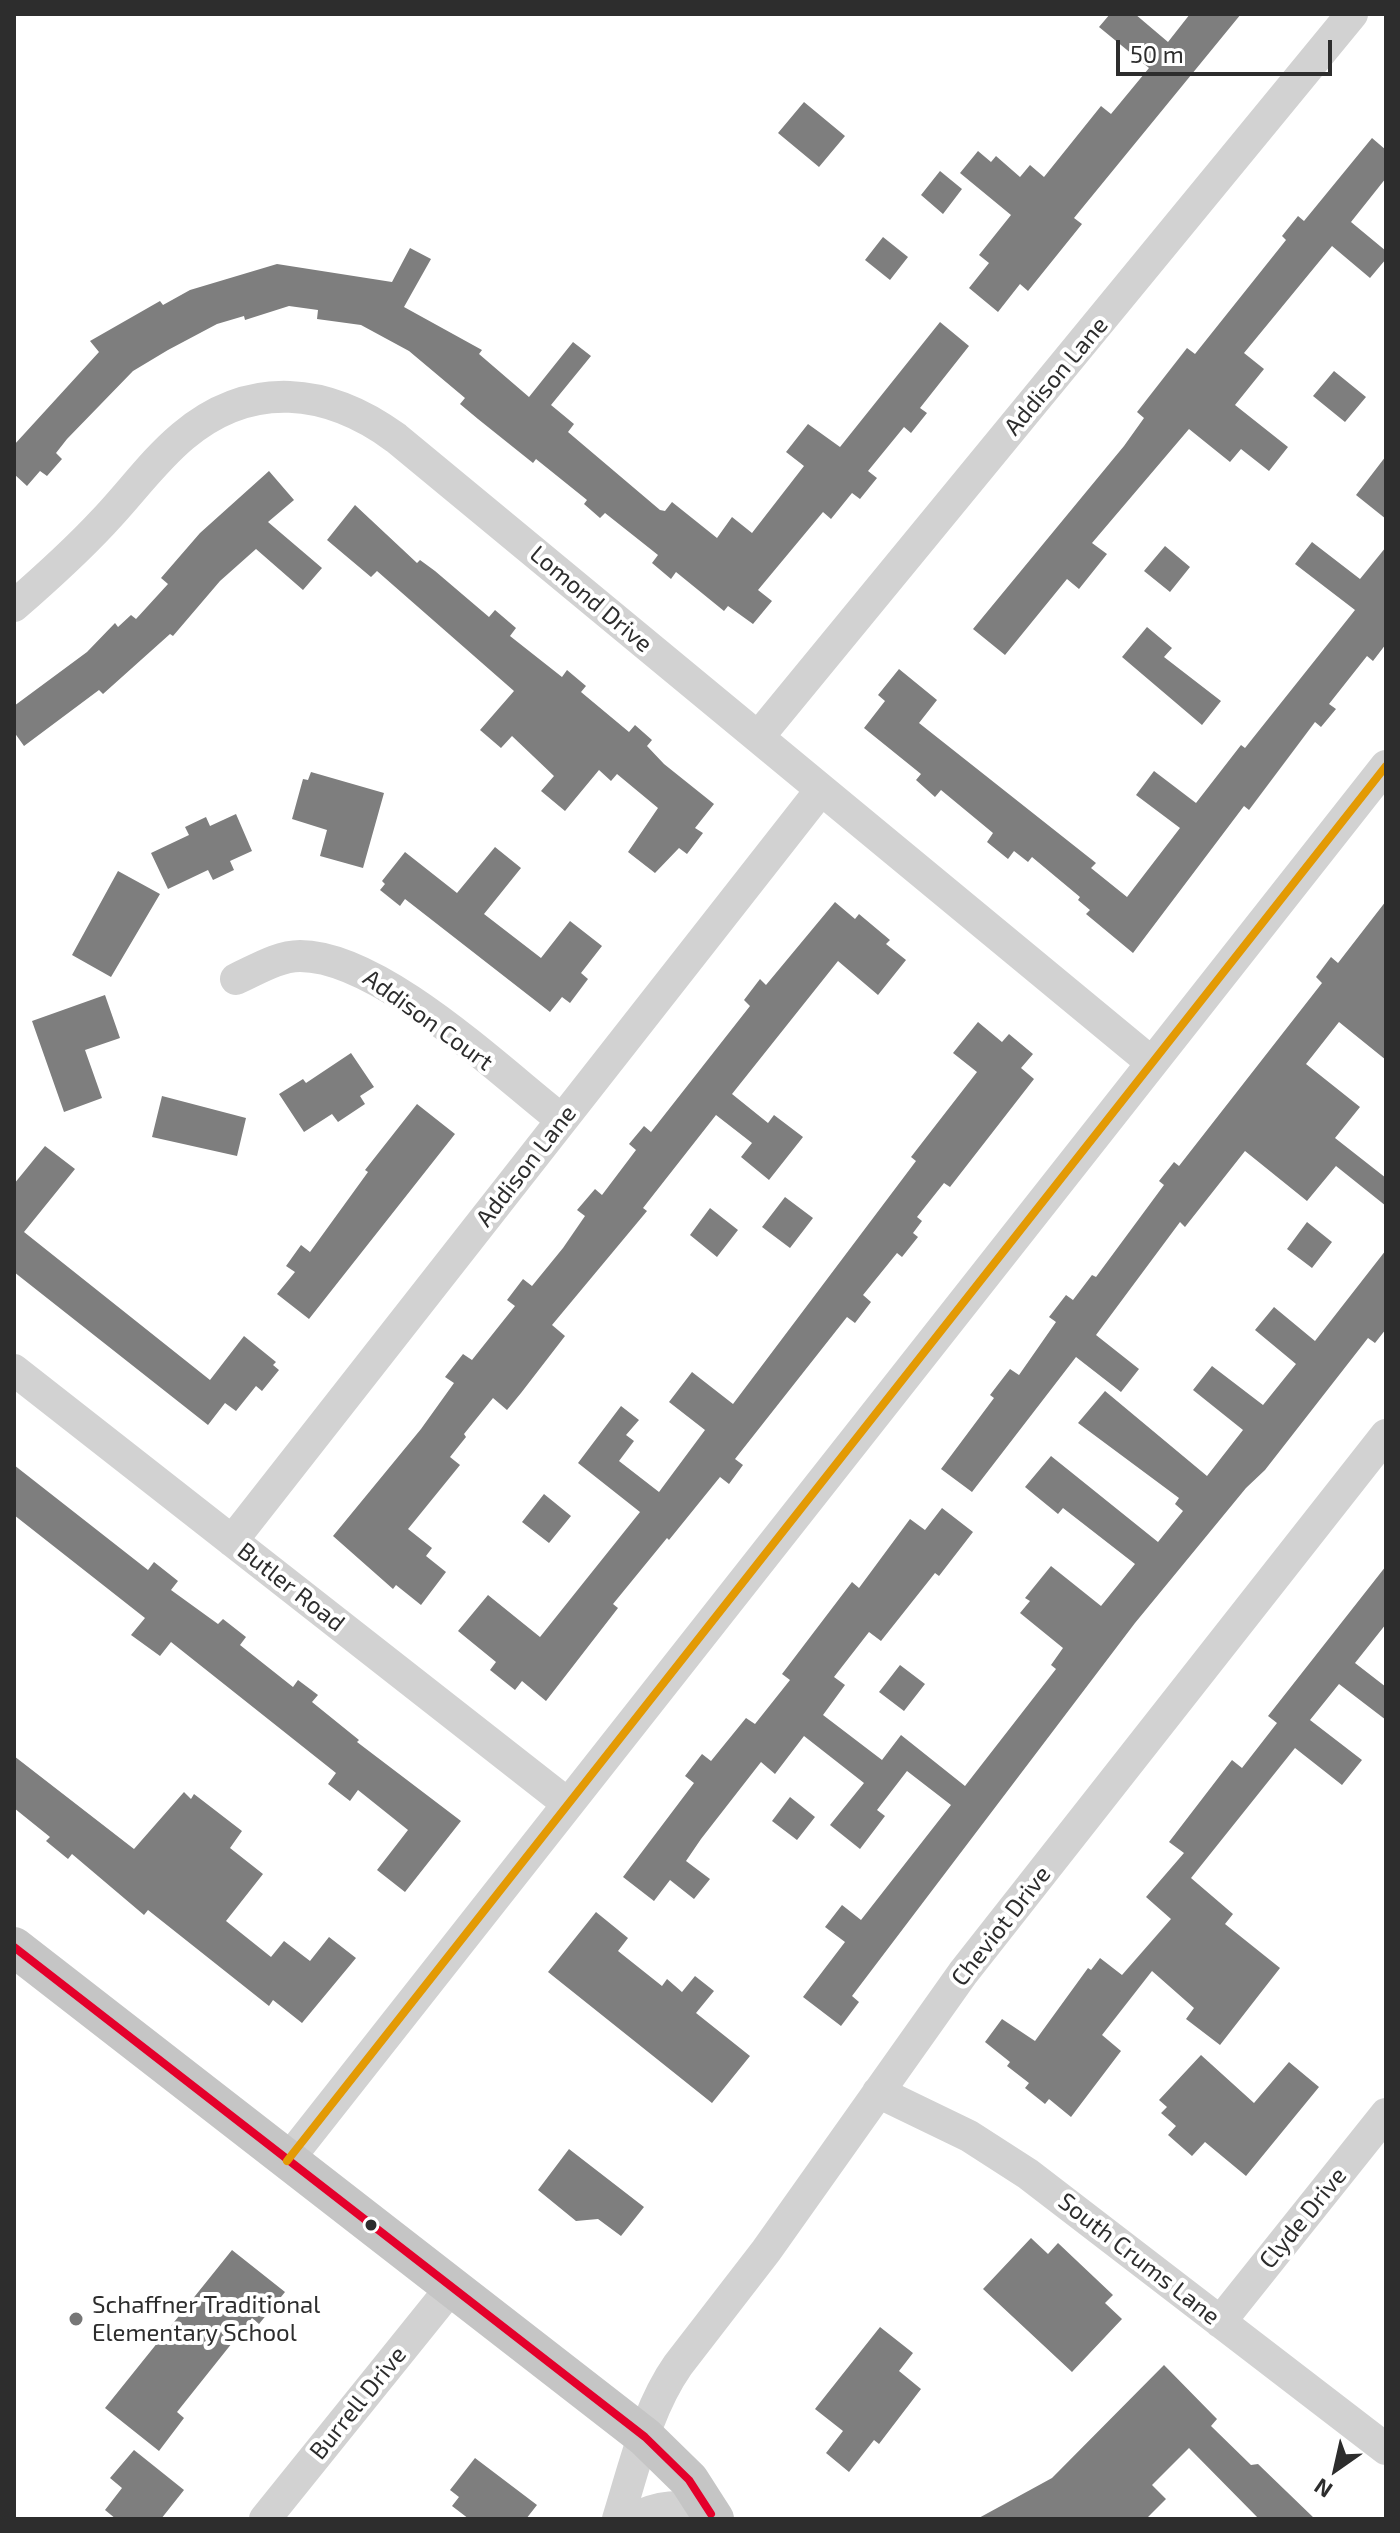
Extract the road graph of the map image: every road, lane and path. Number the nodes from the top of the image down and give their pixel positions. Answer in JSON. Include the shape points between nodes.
{"nodes":[{"id":1,"x":1352,"y":14,"type":"edge"},
{"id":2,"x":14,"y":606,"type":"edge"},
{"id":3,"x":759,"y":736,"type":"junction"},
{"id":4,"x":1386,"y":766,"type":"edge"},
{"id":5,"x":820,"y":791,"type":"junction"},
{"id":6,"x":236,"y":979,"type":"dead end"},
{"id":7,"x":1151,"y":1062,"type":"junction"},
{"id":8,"x":562,"y":1120,"type":"junction"},
{"id":9,"x":14,"y":1370,"type":"edge"},
{"id":10,"x":1386,"y":1435,"type":"edge"},
{"id":11,"x":232,"y":1541,"type":"junction"},
{"id":12,"x":568,"y":1804,"type":"junction"},
{"id":13,"x":14,"y":1947,"type":"edge"},
{"id":14,"x":878,"y":2092,"type":"junction"},
{"id":15,"x":1386,"y":2114,"type":"edge"},
{"id":16,"x":287,"y":2161,"type":"junction"},
{"id":17,"x":451,"y":2288,"type":"junction"},
{"id":18,"x":1220,"y":2322,"type":"junction"},
{"id":19,"x":645,"y":2437,"type":"junction"},
{"id":20,"x":1386,"y":2449,"type":"edge"},
{"id":21,"x":711,"y":2514,"type":"edge"},
{"id":22,"x":265,"y":2519,"type":"edge"},
{"id":23,"x":618,"y":2519,"type":"edge"},
{"id":24,"x":633,"y":2519,"type":"edge"}],
"edges":[{"from":1,"to":3,"type":"street","name":"Addison Lane"},
{"from":2,"to":3,"type":"street","name":"Lomond Drive","via":[[76,552],[182,437],[206,420],[267,397],[318,399],[370,419],[396,438]]},
{"from":3,"to":5,"type":"street","name":"Lomond Drive"},
{"from":4,"to":7,"type":"street"},
{"from":5,"to":7,"type":"street","name":"Lomond Drive"},
{"from":5,"to":8,"type":"street","name":"Addison Lane"},
{"from":6,"to":8,"type":"street","name":"Addison Court","via":[[300,956],[363,970],[403,995]]},
{"from":7,"to":12,"type":"street"},
{"from":8,"to":11,"type":"street","name":"Addison Lane"},
{"from":9,"to":11,"type":"street","name":"Butler Road"},
{"from":10,"to":14,"type":"street","name":"Cheviot Drive","via":[[963,1973]]},
{"from":11,"to":12,"type":"street","name":"Butler Road"},
{"from":12,"to":16,"type":"street"},
{"from":13,"to":16,"type":"main road"},
{"from":14,"to":18,"type":"street","name":"South Crums Lane","via":[[969,2136],[1028,2174]]},
{"from":14,"to":19,"type":"street","name":"Cheviot Drive","via":[[668,2379]]},
{"from":15,"to":18,"type":"street","name":"Clyde Drive"},
{"from":16,"to":17,"type":"main road"},
{"from":17,"to":19,"type":"main road"},
{"from":17,"to":22,"type":"street","name":"Burrell Drive"},
{"from":18,"to":20,"type":"street","name":"South Crums Lane"},
{"from":19,"to":21,"type":"main road","via":[[689,2480]]},
{"from":19,"to":23,"type":"street","name":"Cheviot Drive"},
{"from":21,"to":24,"type":"street","via":[[682,2505]]}]}
